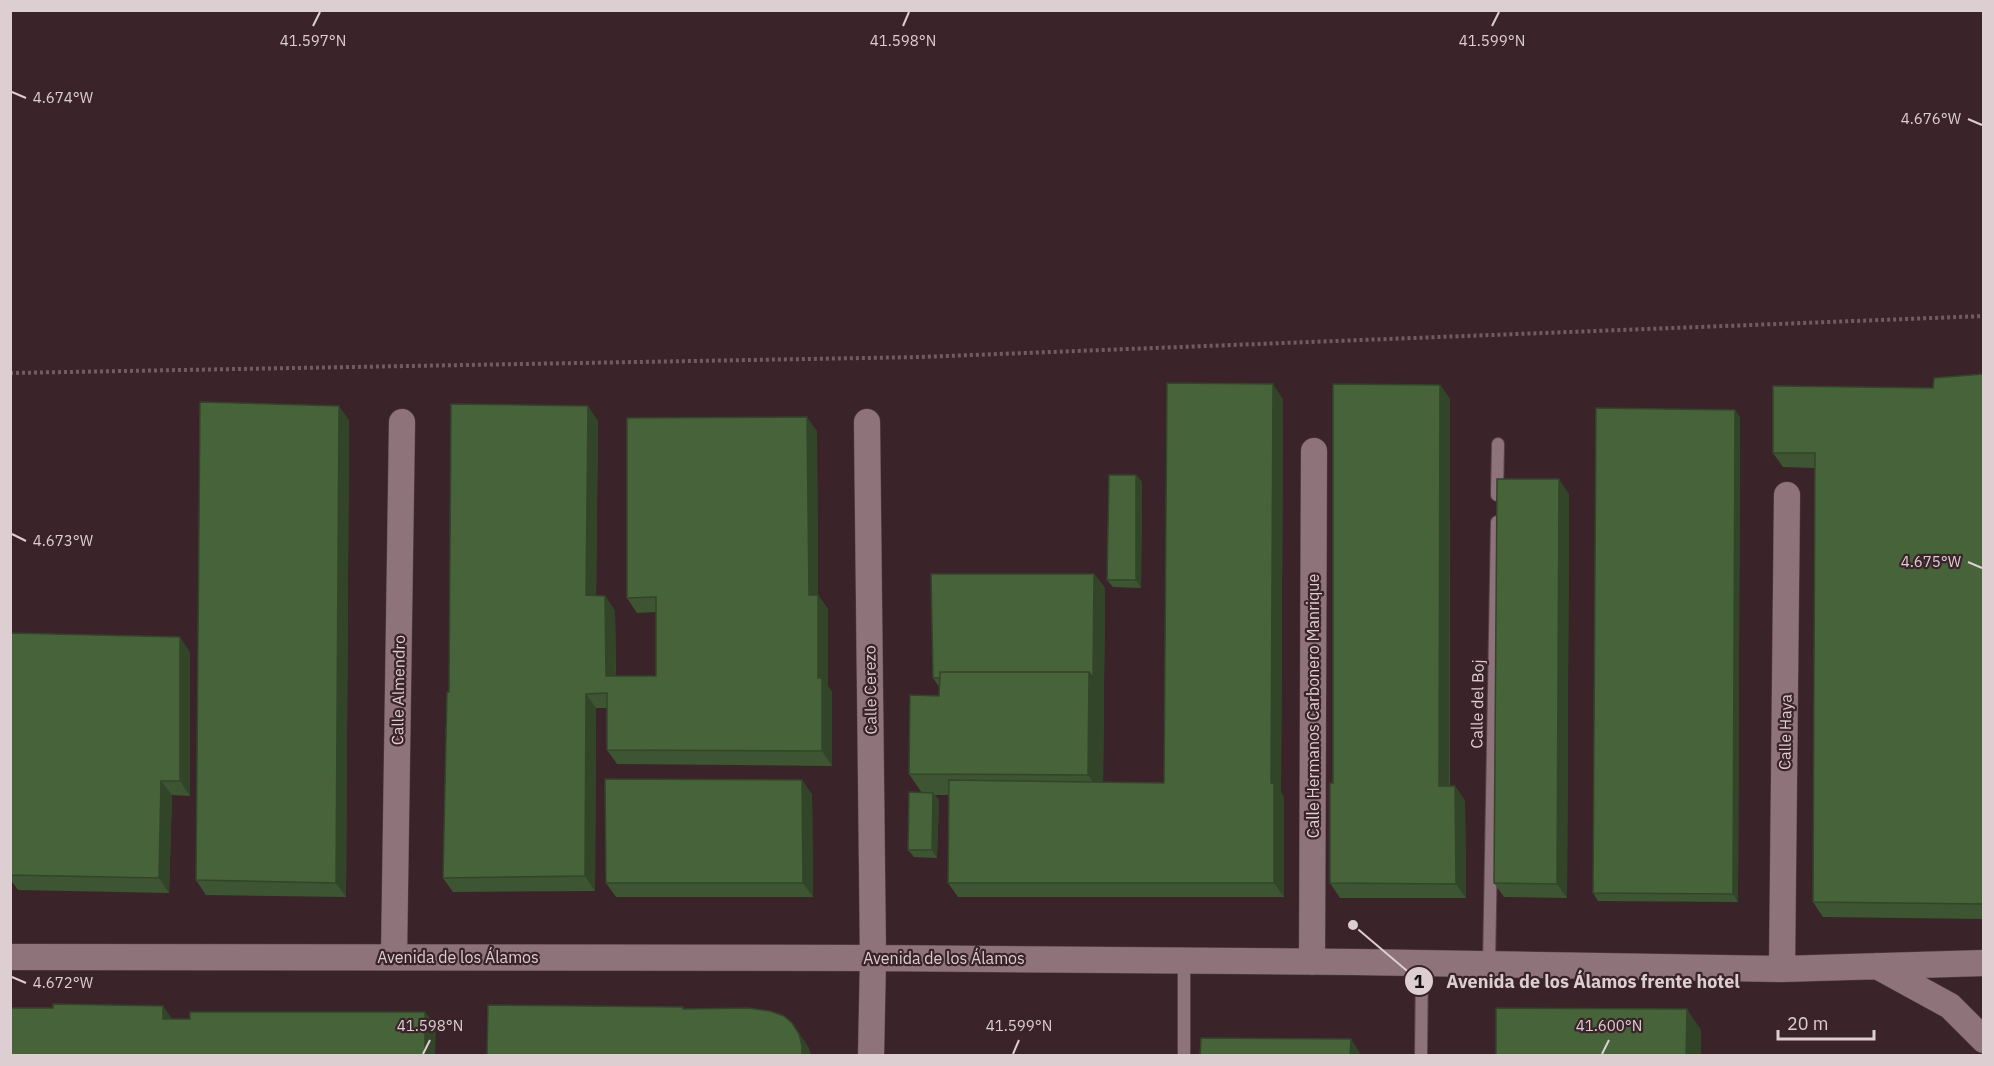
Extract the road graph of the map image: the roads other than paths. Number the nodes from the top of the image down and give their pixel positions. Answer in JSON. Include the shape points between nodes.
{"nodes":[{"id":1,"x":402,"y":422,"type":"dead end"},
{"id":2,"x":867,"y":422,"type":"dead end"},
{"id":3,"x":1498,"y":444,"type":"dead end"},
{"id":4,"x":1314,"y":451,"type":"dead end"},
{"id":5,"x":1787,"y":495,"type":"dead end"},
{"id":6,"x":10,"y":957,"type":"edge"},
{"id":7,"x":394,"y":957,"type":"junction"},
{"id":8,"x":873,"y":958,"type":"junction"},
{"id":9,"x":1184,"y":961,"type":"junction"},
{"id":10,"x":1312,"y":962,"type":"junction"},
{"id":11,"x":1422,"y":963,"type":"junction"},
{"id":12,"x":1983,"y":963,"type":"edge"},
{"id":13,"x":1489,"y":964,"type":"junction"},
{"id":14,"x":1877,"y":966,"type":"junction"},
{"id":15,"x":1782,"y":969,"type":"junction"},
{"id":16,"x":1983,"y":1040,"type":"edge"},
{"id":17,"x":871,"y":1056,"type":"edge"},
{"id":18,"x":1184,"y":1056,"type":"edge"},
{"id":19,"x":1421,"y":1056,"type":"edge"}],
"edges":[{"from":1,"to":7,"type":"street","name":"Calle Almendro"},
{"from":2,"to":8,"type":"street","name":"Calle Cerezo"},
{"from":3,"to":13,"type":"lane","name":"Calle del Boj"},
{"from":4,"to":10,"type":"street","name":"Calle Hermanos Carbonero Manrique"},
{"from":5,"to":15,"type":"street","name":"Calle Haya"},
{"from":6,"to":7,"type":"street","name":"Avenida de los Álamos"},
{"from":7,"to":8,"type":"street","name":"Avenida de los Álamos"},
{"from":8,"to":9,"type":"street","name":"Avenida de los Álamos"},
{"from":8,"to":17,"type":"street","name":"Calle Cerezo"},
{"from":9,"to":10,"type":"street","name":"Avenida de los Álamos"},
{"from":9,"to":18,"type":"lane"},
{"from":10,"to":11,"type":"street","name":"Avenida de los Álamos"},
{"from":11,"to":13,"type":"street","name":"Avenida de los Álamos"},
{"from":11,"to":19,"type":"lane"},
{"from":12,"to":14,"type":"street","name":"Avenida de los Álamos"},
{"from":13,"to":15,"type":"street","name":"Avenida de los Álamos"},
{"from":14,"to":15,"type":"street","name":"Avenida de los Álamos"},
{"from":14,"to":16,"type":"street","via":[[1950,1006]]}]}
